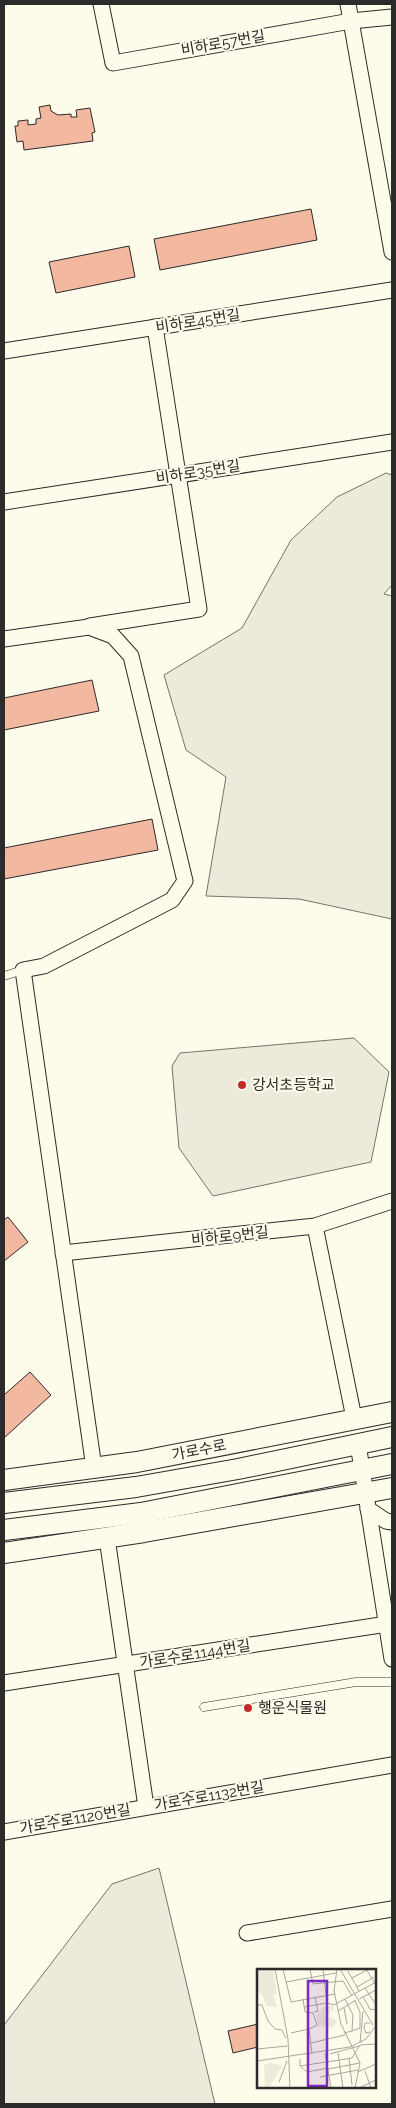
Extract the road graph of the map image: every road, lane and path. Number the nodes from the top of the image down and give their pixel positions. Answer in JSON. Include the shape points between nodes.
{"nodes":[{"id":1,"x":101,"y":4,"type":"edge"},
{"id":2,"x":348,"y":4,"type":"edge"},
{"id":3,"x":392,"y":17,"type":"edge"},
{"id":4,"x":351,"y":21,"type":"junction"},
{"id":5,"x":392,"y":252,"type":"edge"},
{"id":6,"x":392,"y":290,"type":"edge"},
{"id":7,"x":155,"y":327,"type":"junction"},
{"id":8,"x":4,"y":351,"type":"edge"},
{"id":9,"x":392,"y":442,"type":"edge"},
{"id":10,"x":178,"y":475,"type":"junction"},
{"id":11,"x":4,"y":502,"type":"edge"},
{"id":12,"x":88,"y":627,"type":"junction"},
{"id":13,"x":4,"y":639,"type":"edge"},
{"id":14,"x":23,"y":970,"type":"junction"},
{"id":15,"x":4,"y":976,"type":"edge"},
{"id":16,"x":392,"y":1201,"type":"edge"},
{"id":17,"x":315,"y":1226,"type":"junction"},
{"id":18,"x":64,"y":1253,"type":"junction"},
{"id":19,"x":392,"y":1412,"type":"edge"},
{"id":20,"x":354,"y":1418,"type":"junction"},
{"id":21,"x":392,"y":1437,"type":"edge"},
{"id":22,"x":358,"y":1444,"type":"junction"},
{"id":23,"x":392,"y":1464,"type":"edge"},
{"id":24,"x":94,"y":1468,"type":"junction"},
{"id":25,"x":362,"y":1470,"type":"junction"},
{"id":26,"x":4,"y":1480,"type":"edge"},
{"id":27,"x":392,"y":1488,"type":"edge"},
{"id":28,"x":367,"y":1501,"type":"junction"},
{"id":29,"x":4,"y":1503,"type":"edge"},
{"id":30,"x":392,"y":1522,"type":"edge"},
{"id":31,"x":4,"y":1530,"type":"edge"},
{"id":32,"x":107,"y":1538,"type":"junction"},
{"id":33,"x":4,"y":1554,"type":"edge"},
{"id":34,"x":389,"y":1626,"type":"edge"},
{"id":35,"x":392,"y":1659,"type":"edge"},
{"id":36,"x":126,"y":1664,"type":"junction"},
{"id":37,"x":392,"y":1682,"type":"edge"},
{"id":38,"x":4,"y":1683,"type":"edge"},
{"id":39,"x":204,"y":1707,"type":"dead end"},
{"id":40,"x":392,"y":1765,"type":"edge"},
{"id":41,"x":146,"y":1807,"type":"junction"},
{"id":42,"x":4,"y":1832,"type":"edge"},
{"id":43,"x":392,"y":1909,"type":"edge"},
{"id":44,"x":247,"y":1933,"type":"dead end"}],
"edges":[{"from":1,"to":4,"type":"street","name":"비하로57번길","via":[[113,62]]},
{"from":2,"to":4,"type":"street"},
{"from":3,"to":4,"type":"street","name":"비하로57번길"},
{"from":4,"to":5,"type":"street"},
{"from":6,"to":7,"type":"street","name":"비하로45번길"},
{"from":7,"to":8,"type":"street","name":"비하로45번길"},
{"from":7,"to":10,"type":"street"},
{"from":9,"to":10,"type":"street","name":"비하로35번길"},
{"from":10,"to":11,"type":"street","name":"비하로35번길"},
{"from":10,"to":12,"type":"street","via":[[199,608]]},
{"from":12,"to":13,"type":"street"},
{"from":12,"to":14,"type":"street","via":[[114,636],[131,656],[185,882],[172,900],[44,966]]},
{"from":14,"to":15,"type":"lane"},
{"from":14,"to":18,"type":"street"},
{"from":16,"to":17,"type":"street","name":"비하로9번길"},
{"from":17,"to":18,"type":"street","name":"비하로9번길"},
{"from":17,"to":20,"type":"street"},
{"from":18,"to":24,"type":"street"},
{"from":19,"to":20,"type":"main road","name":"가로수로"},
{"from":20,"to":24,"type":"main road","name":"가로수로"},
{"from":21,"to":22,"type":"main road","name":"가로수로"},
{"from":22,"to":25,"type":"street"},
{"from":22,"to":29,"type":"main road","name":"가로수로","via":[[136,1487]]},
{"from":23,"to":25,"type":"main road"},
{"from":24,"to":26,"type":"main road","name":"가로수로"},
{"from":25,"to":28,"type":"street"},
{"from":25,"to":31,"type":"main road","via":[[141,1513]]},
{"from":27,"to":28,"type":"main road"},
{"from":28,"to":30,"type":"street","via":[[386,1522]]},
{"from":28,"to":32,"type":"main road"},
{"from":28,"to":34,"type":"street"},
{"from":32,"to":33,"type":"main road"},
{"from":32,"to":36,"type":"street"},
{"from":34,"to":35,"type":"street"},
{"from":34,"to":36,"type":"street","name":"가로수로1144번길"},
{"from":36,"to":38,"type":"street","name":"가로수로1144번길"},
{"from":36,"to":41,"type":"street"},
{"from":37,"to":39,"type":"lane","via":[[356,1682]]},
{"from":40,"to":41,"type":"street","name":"가로수로1132번길"},
{"from":41,"to":42,"type":"street","name":"가로수로1120번길"},
{"from":43,"to":44,"type":"street"}]}
